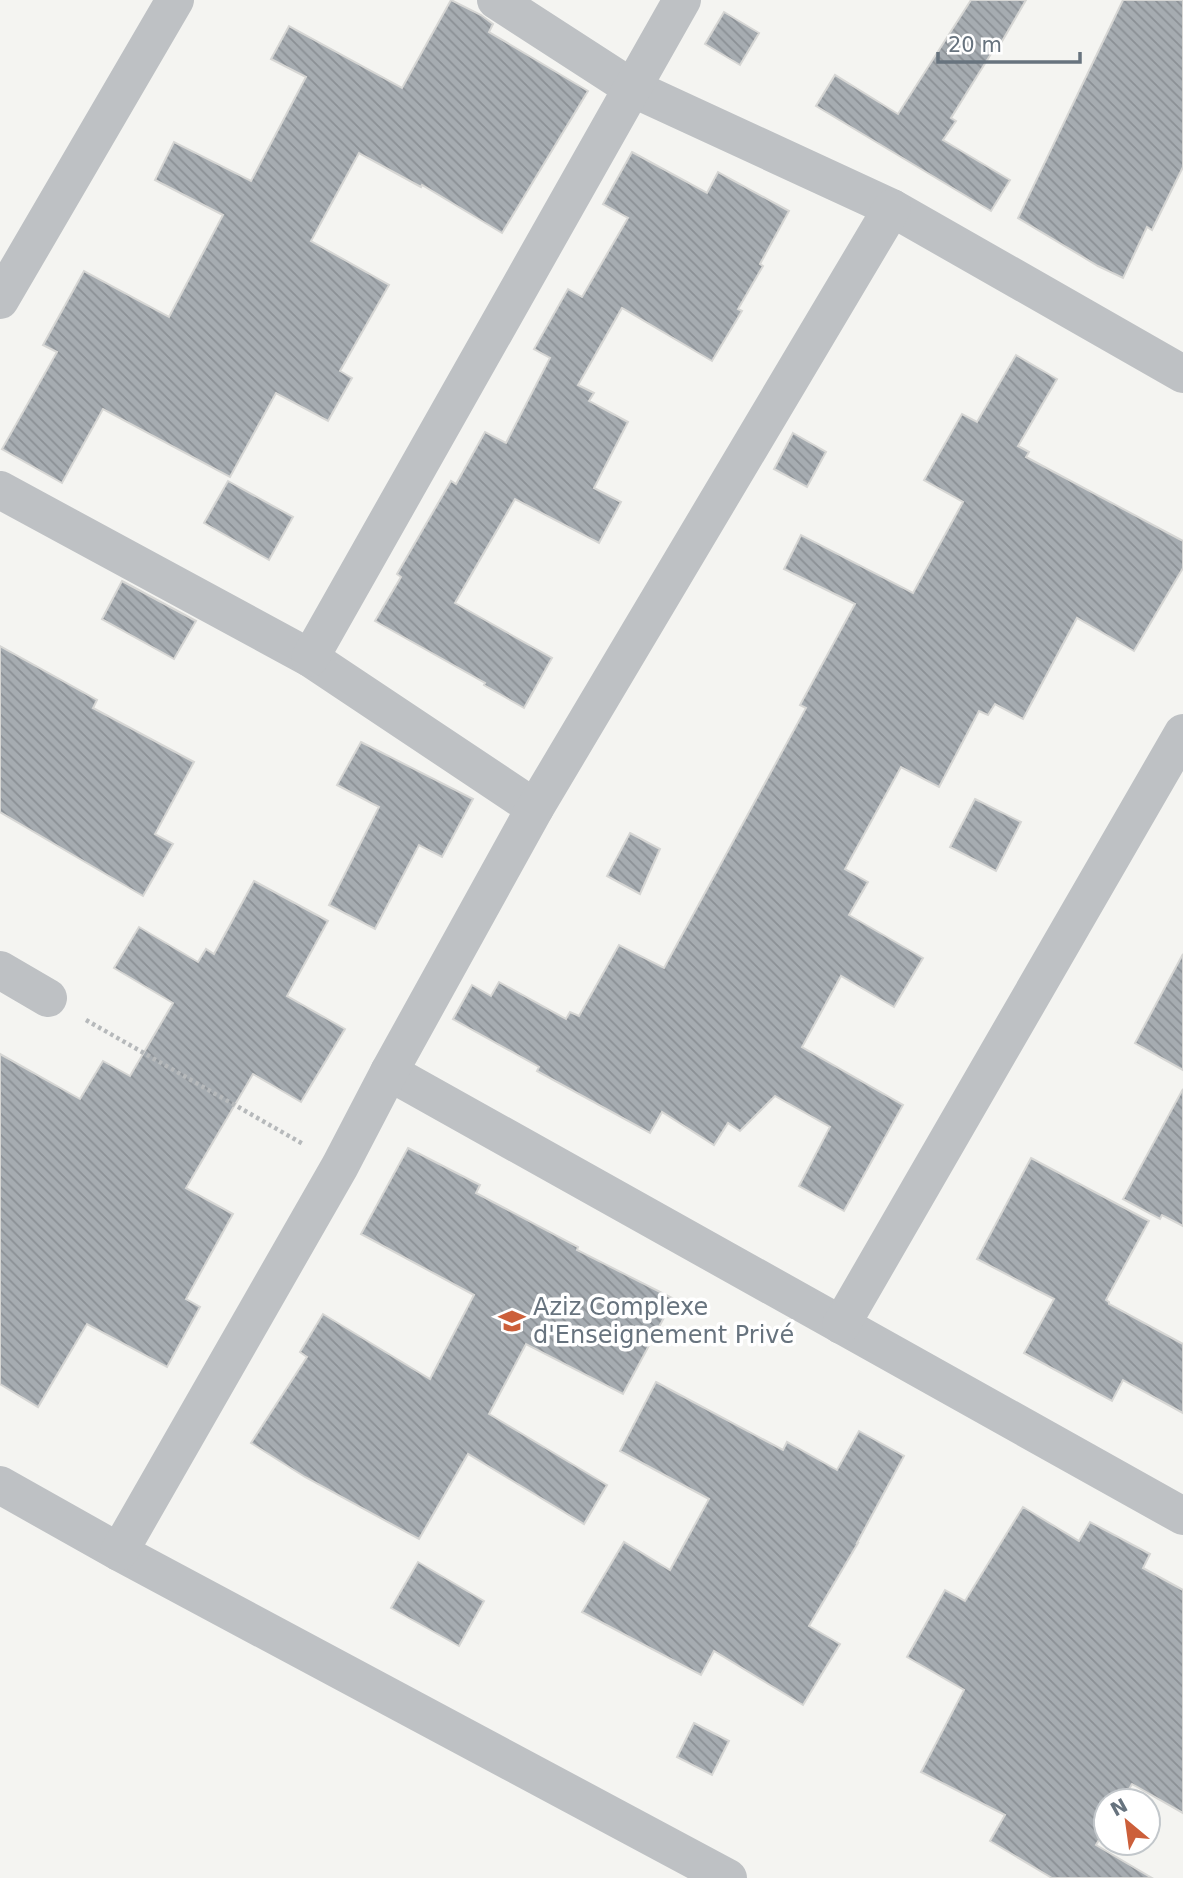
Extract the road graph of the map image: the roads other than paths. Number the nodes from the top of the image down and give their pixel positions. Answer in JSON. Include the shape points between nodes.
{"nodes":[{"id":1,"x":175,"y":0,"type":"edge"},
{"id":2,"x":496,"y":0,"type":"edge"},
{"id":3,"x":682,"y":0,"type":"edge"},
{"id":4,"x":632,"y":88,"type":"junction"},
{"id":5,"x":892,"y":208,"type":"junction"},
{"id":6,"x":0,"y":299,"type":"edge"},
{"id":7,"x":1183,"y":374,"type":"edge"},
{"id":8,"x":0,"y":490,"type":"edge"},
{"id":9,"x":310,"y":658,"type":"junction"},
{"id":10,"x":1183,"y":733,"type":"edge"},
{"id":11,"x":536,"y":808,"type":"junction"},
{"id":12,"x":0,"y":970,"type":"edge"},
{"id":13,"x":48,"y":998,"type":"road end"},
{"id":14,"x":389,"y":1072,"type":"junction"},
{"id":15,"x":841,"y":1325,"type":"junction"},
{"id":16,"x":0,"y":1485,"type":"edge"},
{"id":17,"x":1183,"y":1516,"type":"edge"},
{"id":18,"x":119,"y":1552,"type":"junction"},
{"id":19,"x":728,"y":1878,"type":"edge"}],
"edges":[{"from":1,"to":6,"type":"street"},
{"from":2,"to":4,"type":"street"},
{"from":3,"to":4,"type":"street"},
{"from":4,"to":5,"type":"street"},
{"from":4,"to":9,"type":"street"},
{"from":5,"to":7,"type":"street"},
{"from":5,"to":11,"type":"street"},
{"from":8,"to":9,"type":"street"},
{"from":9,"to":11,"type":"street"},
{"from":10,"to":15,"type":"street"},
{"from":11,"to":14,"type":"street"},
{"from":12,"to":13,"type":"street"},
{"from":14,"to":15,"type":"street"},
{"from":14,"to":18,"type":"street"},
{"from":15,"to":17,"type":"street"},
{"from":16,"to":18,"type":"street"},
{"from":18,"to":19,"type":"street"}]}
